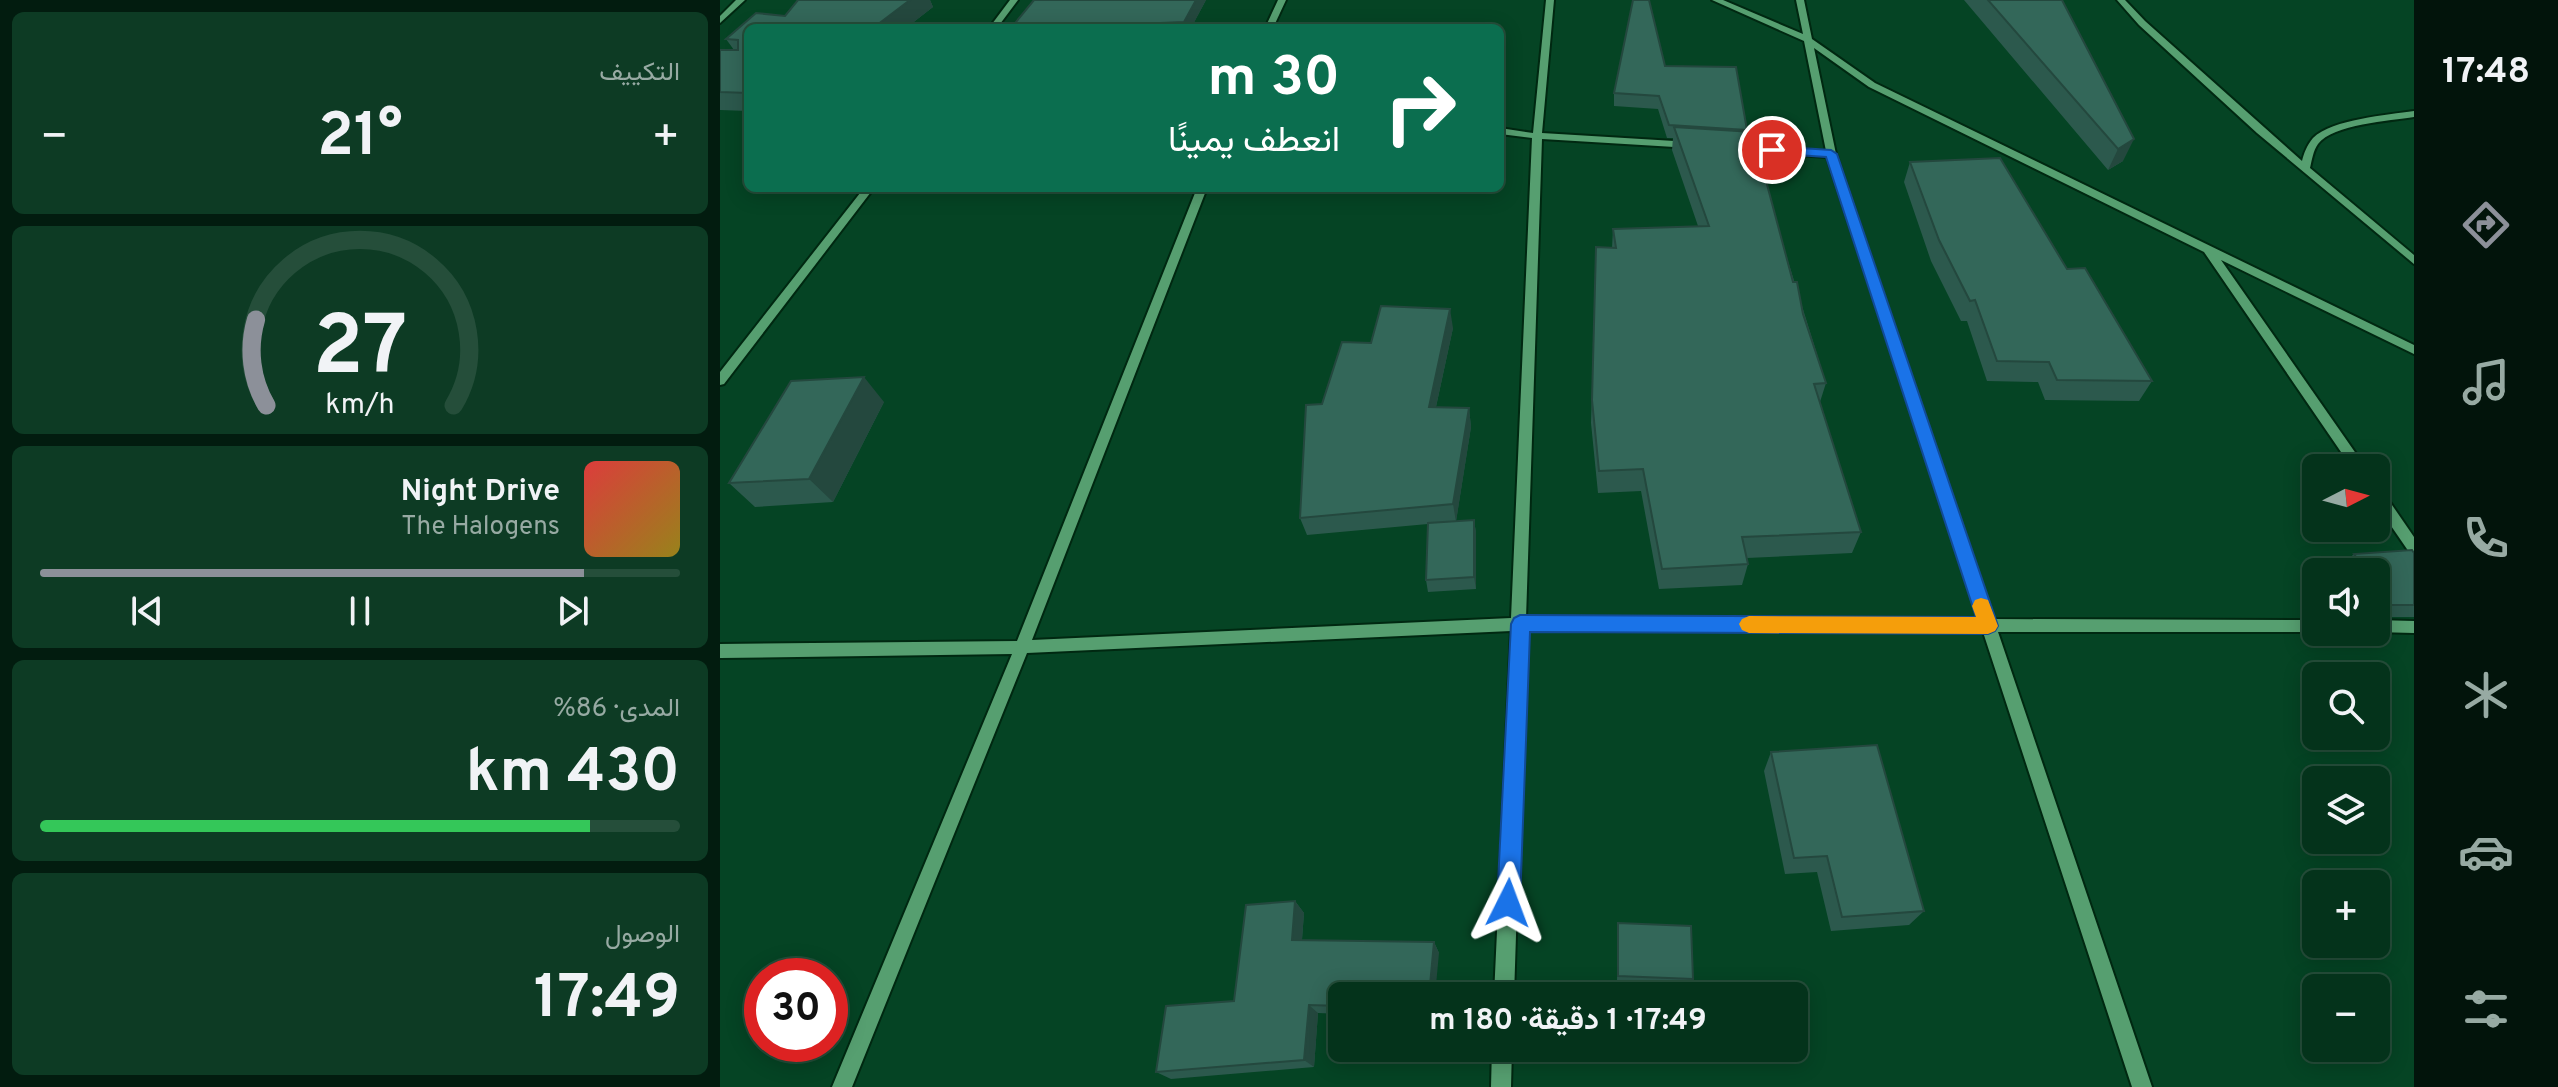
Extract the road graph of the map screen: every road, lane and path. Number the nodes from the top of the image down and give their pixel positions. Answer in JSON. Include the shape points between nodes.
{"nodes":[{"id":1,"x":741,"y":0,"type":"edge"},
{"id":2,"x":1014,"y":0,"type":"edge"},
{"id":3,"x":1282,"y":0,"type":"edge"},
{"id":4,"x":1550,"y":0,"type":"edge"},
{"id":5,"x":1716,"y":0,"type":"edge"},
{"id":6,"x":1800,"y":0,"type":"edge"},
{"id":7,"x":2121,"y":0,"type":"edge"},
{"id":8,"x":720,"y":21,"type":"edge"},
{"id":9,"x":996,"y":24,"type":"edge"},
{"id":10,"x":1271,"y":24,"type":"edge"},
{"id":11,"x":1807,"y":39,"type":"junction"},
{"id":12,"x":2414,"y":114,"type":"edge"},
{"id":13,"x":1504,"y":132,"type":"edge"},
{"id":14,"x":1537,"y":136,"type":"junction"},
{"id":15,"x":1707,"y":146,"type":"edge"},
{"id":16,"x":1723,"y":147,"type":"edge"},
{"id":17,"x":1831,"y":154,"type":"junction"},
{"id":18,"x":2305,"y":169,"type":"junction"},
{"id":19,"x":866,"y":192,"type":"edge"},
{"id":20,"x":1200,"y":192,"type":"edge"},
{"id":21,"x":2208,"y":250,"type":"junction"},
{"id":22,"x":2414,"y":261,"type":"edge"},
{"id":23,"x":2414,"y":350,"type":"edge"},
{"id":24,"x":720,"y":381,"type":"edge"},
{"id":25,"x":2349,"y":454,"type":"edge"},
{"id":26,"x":2390,"y":513,"type":"edge"},
{"id":27,"x":2414,"y":548,"type":"edge"},
{"id":28,"x":1520,"y":624,"type":"junction"},
{"id":29,"x":1988,"y":626,"type":"junction"},
{"id":30,"x":2302,"y":626,"type":"edge"},
{"id":31,"x":2390,"y":626,"type":"edge"},
{"id":32,"x":2414,"y":627,"type":"edge"},
{"id":33,"x":1022,"y":647,"type":"junction"},
{"id":34,"x":720,"y":651,"type":"edge"},
{"id":35,"x":1505,"y":982,"type":"edge"},
{"id":36,"x":1502,"y":1062,"type":"edge"},
{"id":37,"x":842,"y":1087,"type":"edge"},
{"id":38,"x":1501,"y":1087,"type":"edge"},
{"id":39,"x":2142,"y":1087,"type":"edge"}],
"edges":[{"from":1,"to":8,"type":"street"},
{"from":2,"to":9,"type":"street"},
{"from":3,"to":10,"type":"street"},
{"from":4,"to":14,"type":"street"},
{"from":5,"to":11,"type":"street"},
{"from":6,"to":11,"type":"street"},
{"from":7,"to":18,"type":"street"},
{"from":11,"to":17,"type":"street"},
{"from":11,"to":21,"type":"street","via":[[1872,85]]},
{"from":12,"to":18,"type":"street","via":[[2371,120],[2322,136],[2311,148]]},
{"from":13,"to":14,"type":"street"},
{"from":14,"to":15,"type":"street"},
{"from":14,"to":28,"type":"street"},
{"from":16,"to":17,"type":"street"},
{"from":17,"to":29,"type":"street"},
{"from":18,"to":22,"type":"street"},
{"from":19,"to":24,"type":"street"},
{"from":20,"to":33,"type":"street"},
{"from":21,"to":23,"type":"street"},
{"from":21,"to":25,"type":"street"},
{"from":26,"to":27,"type":"street"},
{"from":28,"to":29,"type":"street"},
{"from":28,"to":33,"type":"street"},
{"from":28,"to":35,"type":"street"},
{"from":29,"to":30,"type":"street"},
{"from":29,"to":39,"type":"street"},
{"from":31,"to":32,"type":"street"},
{"from":33,"to":34,"type":"street"},
{"from":33,"to":37,"type":"street"},
{"from":36,"to":38,"type":"street"}]}
